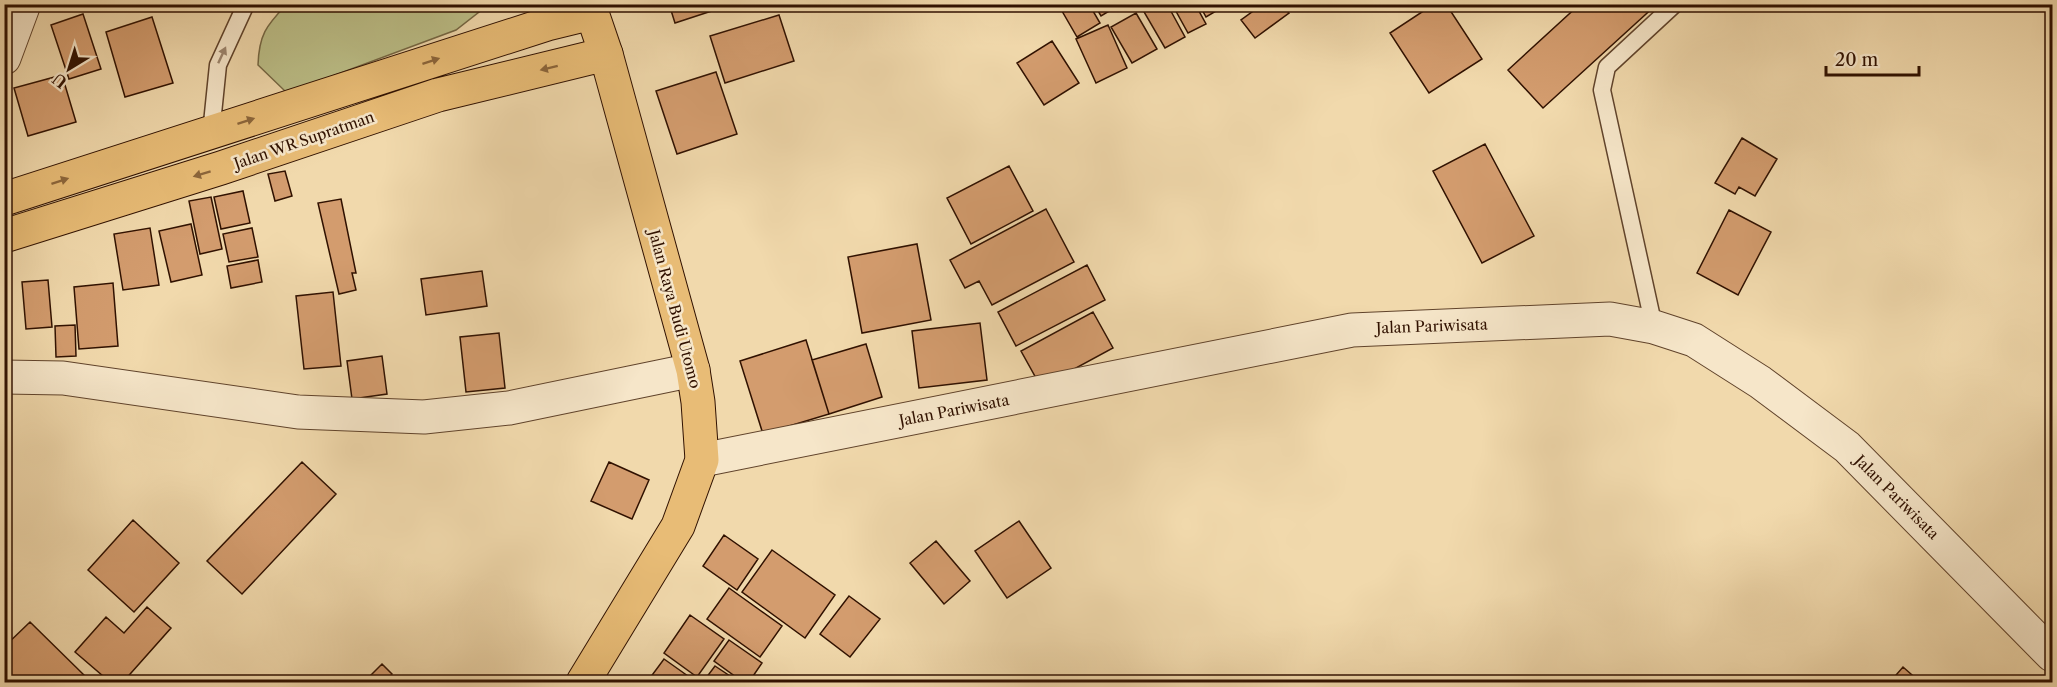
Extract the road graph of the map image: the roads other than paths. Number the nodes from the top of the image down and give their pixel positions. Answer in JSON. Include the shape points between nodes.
{"nodes":[{"id":1,"x":246,"y":4,"type":"edge"},
{"id":2,"x":1675,"y":4,"type":"edge"},
{"id":3,"x":590,"y":9,"type":"edge"},
{"id":4,"x":606,"y":54,"type":"junction"},
{"id":5,"x":211,"y":133,"type":"junction"},
{"id":6,"x":4,"y":199,"type":"edge"},
{"id":7,"x":4,"y":236,"type":"edge"},
{"id":8,"x":1654,"y":327,"type":"junction"},
{"id":9,"x":693,"y":370,"type":"junction"},
{"id":10,"x":4,"y":377,"type":"edge"},
{"id":11,"x":702,"y":460,"type":"junction"},
{"id":12,"x":2052,"y":655,"type":"edge"},
{"id":13,"x":583,"y":682,"type":"edge"}],
"edges":[{"from":5,"to":1,"type":"lane","one_way":true,"via":[[218,65]]},
{"from":2,"to":8,"type":"lane","via":[[1607,67],[1602,90]]},
{"from":3,"to":4,"type":"main road","name":"Jalan Raya Budi Utomo"},
{"from":5,"to":3,"type":"main road","one_way":true},
{"from":4,"to":7,"type":"main road","name":"Jalan WR Supratman","one_way":true,"via":[[438,95]]},
{"from":4,"to":9,"type":"main road","name":"Jalan Raya Budi Utomo"},
{"from":6,"to":5,"type":"main road","one_way":true},
{"from":8,"to":11,"type":"street","name":"Jalan Pariwisata","via":[[1610,319],[1353,330]]},
{"from":8,"to":12,"type":"street","name":"Jalan Pariwisata","via":[[1694,340],[1760,382],[1847,447]]},
{"from":9,"to":10,"type":"street","via":[[509,408],[424,417],[298,412],[63,378]]},
{"from":9,"to":11,"type":"main road","name":"Jalan Raya Budi Utomo"},
{"from":11,"to":13,"type":"main road","name":"Jalan Raya Budi Utomo","via":[[678,526]]}]}
